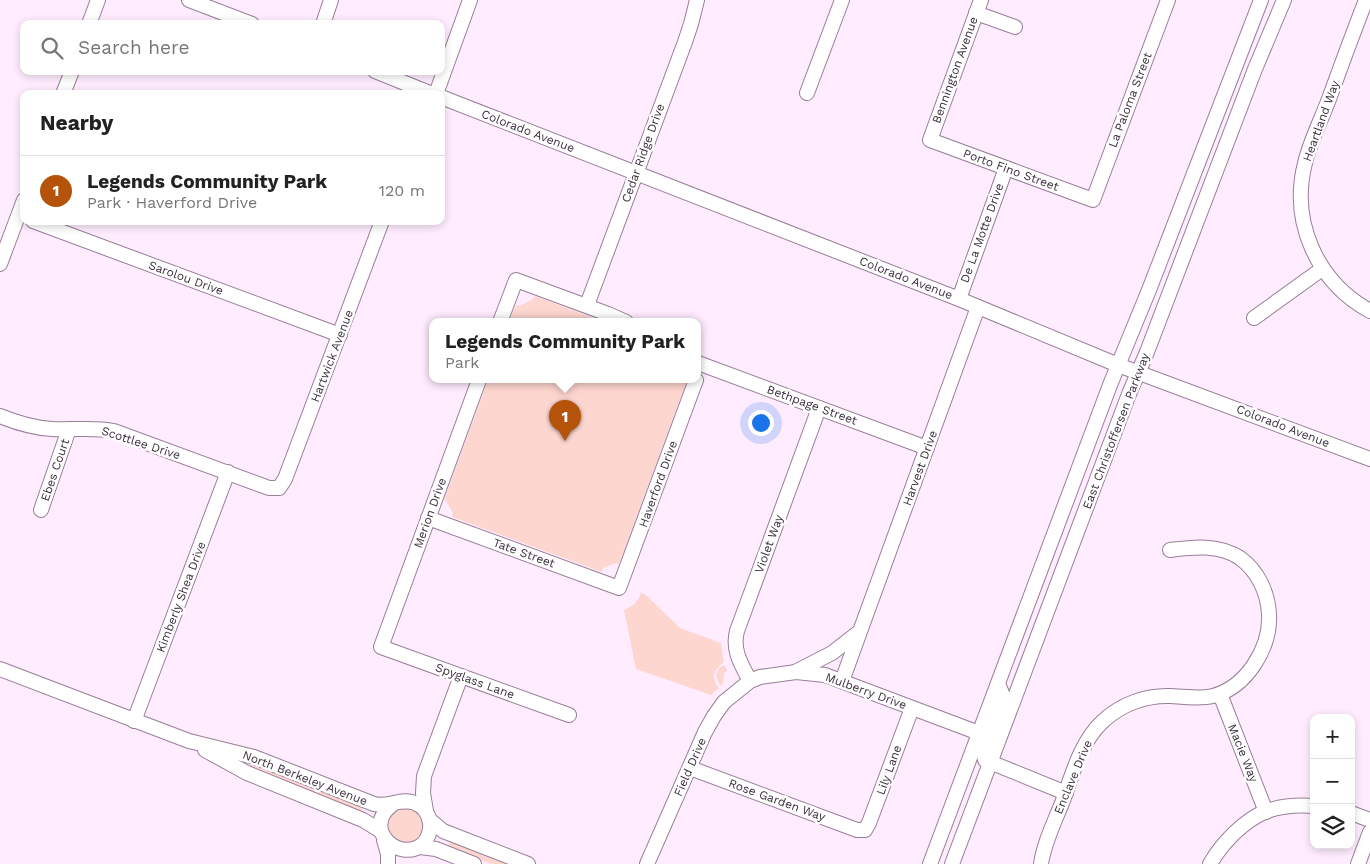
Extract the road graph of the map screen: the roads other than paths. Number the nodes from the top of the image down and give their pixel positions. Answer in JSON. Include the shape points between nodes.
{"nodes":[{"id":1,"x":98,"y":0,"type":"edge"},
{"id":2,"x":189,"y":0,"type":"edge"},
{"id":3,"x":331,"y":0,"type":"edge"},
{"id":4,"x":470,"y":0,"type":"edge"},
{"id":5,"x":696,"y":0,"type":"edge"},
{"id":6,"x":842,"y":0,"type":"edge"},
{"id":7,"x":1168,"y":0,"type":"edge"},
{"id":8,"x":1261,"y":0,"type":"edge"},
{"id":9,"x":1284,"y":0,"type":"edge"},
{"id":10,"x":1366,"y":0,"type":"edge"},
{"id":11,"x":978,"y":6,"type":"edge"},
{"id":12,"x":90,"y":20,"type":"edge"},
{"id":13,"x":242,"y":20,"type":"edge"},
{"id":14,"x":324,"y":20,"type":"edge"},
{"id":15,"x":1015,"y":27,"type":"dead end"},
{"id":16,"x":445,"y":69,"type":"edge"},
{"id":17,"x":70,"y":75,"type":"edge"},
{"id":18,"x":384,"y":75,"type":"edge"},
{"id":19,"x":443,"y":75,"type":"edge"},
{"id":20,"x":65,"y":90,"type":"edge"},
{"id":21,"x":422,"y":90,"type":"edge"},
{"id":22,"x":437,"y":90,"type":"edge"},
{"id":23,"x":807,"y":93,"type":"dead end"},
{"id":24,"x":445,"y":99,"type":"edge"},
{"id":25,"x":930,"y":140,"type":"joint"},
{"id":26,"x":1006,"y":168,"type":"junction"},
{"id":27,"x":636,"y":173,"type":"junction"},
{"id":28,"x":1093,"y":200,"type":"joint"},
{"id":29,"x":20,"y":219,"type":"edge"},
{"id":30,"x":44,"y":225,"type":"edge"},
{"id":31,"x":381,"y":225,"type":"edge"},
{"id":32,"x":0,"y":264,"type":"edge"},
{"id":33,"x":1322,"y":269,"type":"junction"},
{"id":34,"x":959,"y":299,"type":"junction"},
{"id":35,"x":587,"y":305,"type":"junction"},
{"id":36,"x":978,"y":307,"type":"junction"},
{"id":37,"x":1370,"y":311,"type":"edge"},
{"id":38,"x":502,"y":318,"type":"edge"},
{"id":39,"x":617,"y":318,"type":"edge"},
{"id":40,"x":1254,"y":318,"type":"dead end"},
{"id":41,"x":340,"y":335,"type":"junction"},
{"id":42,"x":1118,"y":365,"type":"junction"},
{"id":43,"x":701,"y":369,"type":"edge"},
{"id":44,"x":1138,"y":373,"type":"junction"},
{"id":45,"x":478,"y":383,"type":"edge"},
{"id":46,"x":695,"y":383,"type":"edge"},
{"id":47,"x":819,"y":408,"type":"junction"},
{"id":48,"x":0,"y":416,"type":"edge"},
{"id":49,"x":69,"y":429,"type":"junction"},
{"id":50,"x":927,"y":448,"type":"junction"},
{"id":51,"x":1370,"y":459,"type":"edge"},
{"id":52,"x":228,"y":472,"type":"junction"},
{"id":53,"x":279,"y":488,"type":"joint"},
{"id":54,"x":41,"y":510,"type":"dead end"},
{"id":55,"x":428,"y":518,"type":"junction"},
{"id":56,"x":1170,"y":550,"type":"dead end"},
{"id":57,"x":619,"y":588,"type":"joint"},
{"id":58,"x":861,"y":630,"type":"junction"},
{"id":59,"x":381,"y":646,"type":"joint"},
{"id":60,"x":0,"y":669,"type":"edge"},
{"id":61,"x":796,"y":672,"type":"junction"},
{"id":62,"x":461,"y":676,"type":"junction"},
{"id":63,"x":750,"y":681,"type":"junction"},
{"id":64,"x":842,"y":681,"type":"junction"},
{"id":65,"x":998,"y":684,"type":"junction"},
{"id":66,"x":1220,"y":694,"type":"junction"},
{"id":67,"x":912,"y":708,"type":"junction"},
{"id":68,"x":569,"y":715,"type":"dead end"},
{"id":69,"x":134,"y":721,"type":"junction"},
{"id":70,"x":979,"y":733,"type":"junction"},
{"id":71,"x":189,"y":741,"type":"junction"},
{"id":72,"x":990,"y":763,"type":"junction"},
{"id":73,"x":690,"y":768,"type":"junction"},
{"id":74,"x":424,"y":776,"type":"junction"},
{"id":75,"x":1066,"y":792,"type":"junction"},
{"id":76,"x":396,"y":803,"type":"junction"},
{"id":77,"x":1310,"y":806,"type":"edge"},
{"id":78,"x":1266,"y":812,"type":"junction"},
{"id":79,"x":1355,"y":814,"type":"edge"},
{"id":80,"x":428,"y":816,"type":"junction"},
{"id":81,"x":1370,"y":820,"type":"edge"},
{"id":82,"x":865,"y":830,"type":"joint"},
{"id":83,"x":1370,"y":832,"type":"edge"},
{"id":84,"x":383,"y":836,"type":"junction"},
{"id":85,"x":415,"y":849,"type":"junction"},
{"id":86,"x":388,"y":864,"type":"edge"},
{"id":87,"x":396,"y":864,"type":"edge"},
{"id":88,"x":474,"y":864,"type":"edge"},
{"id":89,"x":528,"y":864,"type":"edge"},
{"id":90,"x":647,"y":864,"type":"edge"},
{"id":91,"x":930,"y":864,"type":"edge"},
{"id":92,"x":952,"y":864,"type":"edge"},
{"id":93,"x":1041,"y":864,"type":"edge"},
{"id":94,"x":1210,"y":864,"type":"edge"},
{"id":95,"x":1358,"y":864,"type":"edge"}],
"edges":[{"from":1,"to":12,"type":"street"},
{"from":2,"to":13,"type":"street"},
{"from":3,"to":14,"type":"street"},
{"from":4,"to":16,"type":"street"},
{"from":5,"to":27,"type":"street","name":"Cedar Ridge Drive","via":[[692,24]]},
{"from":6,"to":23,"type":"street"},
{"from":7,"to":28,"type":"street","name":"La Paloma Street"},
{"from":8,"to":42,"type":"street","name":"East Christoffersen Parkway"},
{"from":9,"to":44,"type":"street","name":"East Christoffersen Parkway"},
{"from":10,"to":33,"type":"street","name":"Heartland Way","via":[[1302,177],[1304,229]]},
{"from":11,"to":15,"type":"street"},
{"from":11,"to":25,"type":"street","name":"Bennington Avenue"},
{"from":17,"to":20,"type":"street"},
{"from":18,"to":21,"type":"street"},
{"from":19,"to":22,"type":"street"},
{"from":24,"to":27,"type":"street","name":"Colorado Avenue"},
{"from":25,"to":26,"type":"street","name":"Porto Fino Street"},
{"from":26,"to":28,"type":"street","name":"Porto Fino Street"},
{"from":26,"to":34,"type":"street","name":"De La Motte Drive"},
{"from":27,"to":34,"type":"street","name":"Colorado Avenue"},
{"from":27,"to":35,"type":"street","name":"Cedar Ridge Drive"},
{"from":29,"to":32,"type":"street"},
{"from":30,"to":41,"type":"street","name":"Sarolou Drive"},
{"from":31,"to":41,"type":"street","name":"Hartwick Avenue"},
{"from":33,"to":37,"type":"street","name":"Heartland Way","via":[[1350,299]]},
{"from":33,"to":40,"type":"street"},
{"from":34,"to":36,"type":"street","name":"Colorado Avenue"},
{"from":35,"to":38,"type":"street","via":[[516,280]]},
{"from":35,"to":39,"type":"street"},
{"from":36,"to":42,"type":"street","name":"Colorado Avenue"},
{"from":36,"to":50,"type":"street","name":"Harvest Drive"},
{"from":41,"to":53,"type":"street","name":"Hartwick Avenue"},
{"from":42,"to":44,"type":"street","name":"Colorado Avenue"},
{"from":42,"to":65,"type":"street","name":"East Christoffersen Parkway"},
{"from":43,"to":47,"type":"street","name":"Bethpage Street"},
{"from":44,"to":51,"type":"street","name":"Colorado Avenue"},
{"from":44,"to":72,"type":"street","name":"East Christoffersen Parkway"},
{"from":45,"to":55,"type":"street","name":"Merion Drive"},
{"from":46,"to":57,"type":"street","name":"Haverford Drive"},
{"from":47,"to":50,"type":"street","name":"Bethpage Street"},
{"from":47,"to":63,"type":"street","name":"Violet Way","via":[[734,641]]},
{"from":48,"to":49,"type":"street","name":"Scottlee Drive","via":[[34,427]]},
{"from":49,"to":52,"type":"street","name":"Scottlee Drive","via":[[114,431]]},
{"from":49,"to":54,"type":"street","name":"Ebes Court"},
{"from":50,"to":58,"type":"street","name":"Harvest Drive"},
{"from":52,"to":53,"type":"street","name":"Scottlee Drive","via":[[269,488]]},
{"from":52,"to":69,"type":"street","name":"Kimberly Shea Drive"},
{"from":55,"to":57,"type":"street","name":"Tate Street"},
{"from":55,"to":59,"type":"street","name":"Merion Drive"},
{"from":56,"to":66,"type":"street","name":"Enclave Drive","via":[[1210,548],[1227,552],[1247,564],[1264,589],[1269,621],[1262,651],[1246,674]]},
{"from":58,"to":61,"type":"street","via":[[832,653]]},
{"from":58,"to":64,"type":"street","name":"Harvest Drive"},
{"from":59,"to":62,"type":"street","name":"Spyglass Lane"},
{"from":60,"to":69,"type":"street","name":"North Berkeley Avenue"},
{"from":61,"to":63,"type":"street","name":"Mulberry Drive"},
{"from":61,"to":64,"type":"street","name":"Mulberry Drive"},
{"from":62,"to":68,"type":"street","name":"Spyglass Lane"},
{"from":62,"to":74,"type":"street"},
{"from":63,"to":73,"type":"street","name":"Field Drive","via":[[724,702],[714,716]]},
{"from":64,"to":67,"type":"street","name":"Mulberry Drive"},
{"from":65,"to":70,"type":"street","name":"East Christoffersen Parkway"},
{"from":65,"to":72,"type":"street","via":[[1001,701],[983,754]]},
{"from":66,"to":75,"type":"street","name":"Enclave Drive","via":[[1151,697],[1117,710],[1098,726],[1088,740]]},
{"from":66,"to":78,"type":"street","name":"Macie Way"},
{"from":67,"to":70,"type":"street","name":"Mulberry Drive"},
{"from":67,"to":82,"type":"street","name":"Lily Lane"},
{"from":69,"to":71,"type":"street","name":"North Berkeley Avenue"},
{"from":70,"to":91,"type":"street","name":"East Christoffersen Parkway"},
{"from":71,"to":76,"type":"street","name":"North Berkeley Avenue","via":[[254,757],[374,804]]},
{"from":71,"to":84,"type":"street","name":"North Berkeley Avenue","via":[[247,773],[363,820]]},
{"from":72,"to":75,"type":"street"},
{"from":72,"to":92,"type":"street","name":"East Christoffersen Parkway"},
{"from":73,"to":82,"type":"street","name":"Rose Garden Way","via":[[857,830]]},
{"from":73,"to":90,"type":"street","name":"Field Drive"},
{"from":74,"to":76,"type":"street"},
{"from":74,"to":80,"type":"street"},
{"from":75,"to":93,"type":"street","name":"Enclave Drive","via":[[1047,838]]},
{"from":76,"to":80,"type":"street","via":[[414,802]]},
{"from":76,"to":84,"type":"street","via":[[382,816]]},
{"from":77,"to":78,"type":"street"},
{"from":78,"to":94,"type":"street","via":[[1237,831]]},
{"from":79,"to":81,"type":"street"},
{"from":80,"to":85,"type":"street","via":[[430,832],[424,843]]},
{"from":80,"to":89,"type":"street","via":[[444,831]]},
{"from":83,"to":95,"type":"street"},
{"from":84,"to":85,"type":"street","via":[[396,850]]},
{"from":84,"to":86,"type":"street"},
{"from":85,"to":87,"type":"street"},
{"from":85,"to":88,"type":"street","via":[[436,849]]}]}
